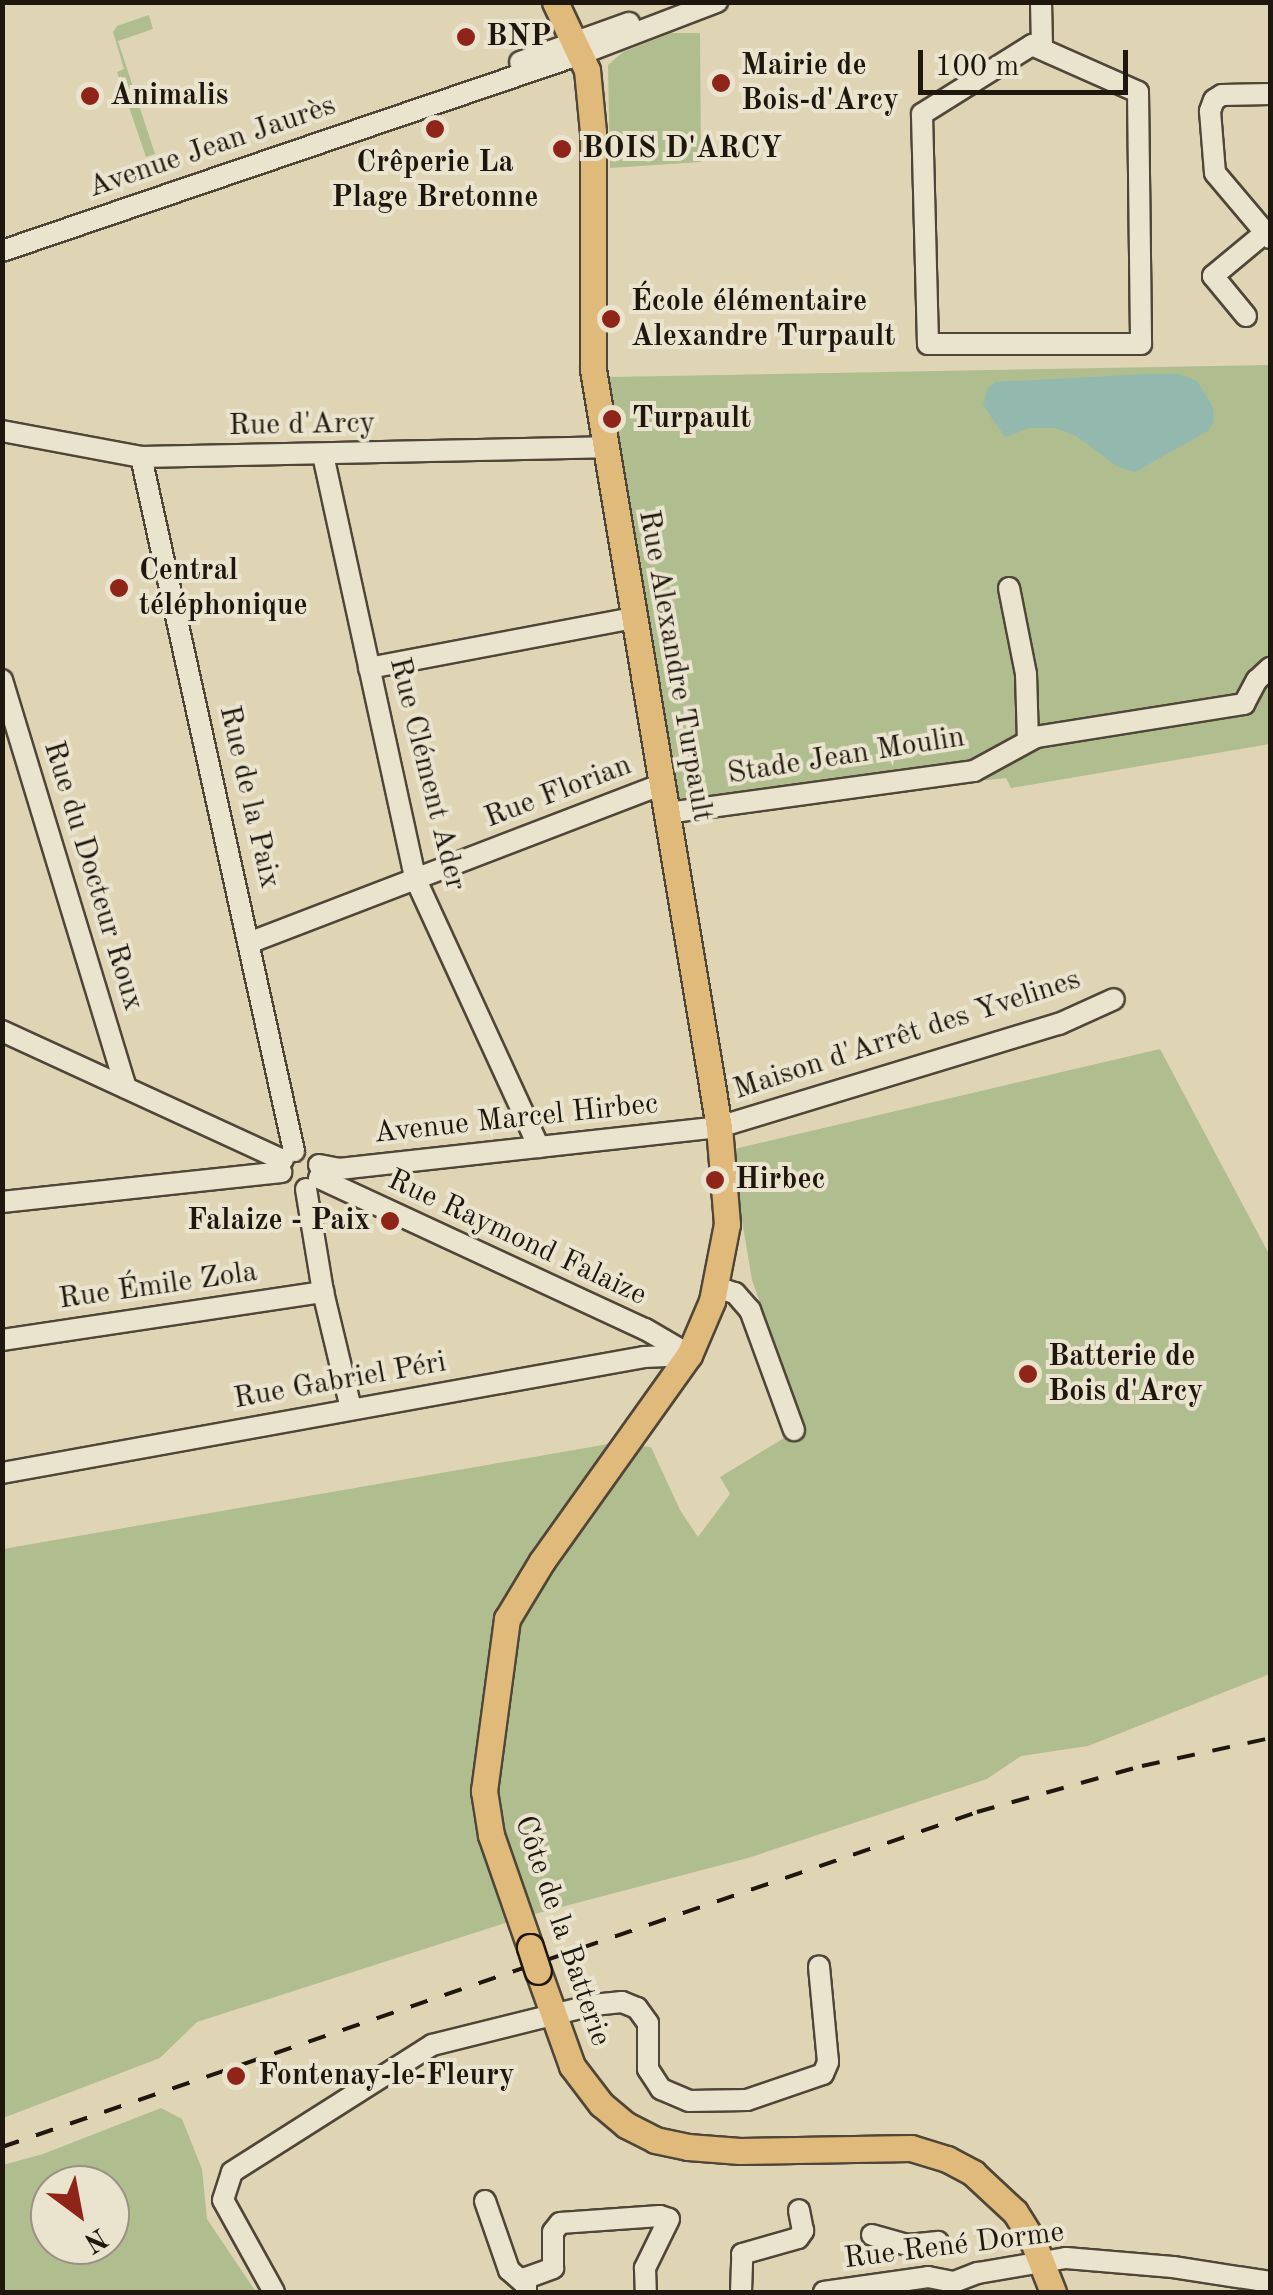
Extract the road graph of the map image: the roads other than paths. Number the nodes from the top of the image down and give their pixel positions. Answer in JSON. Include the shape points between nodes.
{"nodes":[{"id":1,"x":554,"y":2,"type":"edge"},
{"id":2,"x":697,"y":2,"type":"edge"},
{"id":3,"x":718,"y":2,"type":"edge"},
{"id":4,"x":1041,"y":2,"type":"edge"},
{"id":5,"x":1042,"y":46,"type":"junction"},
{"id":6,"x":574,"y":48,"type":"junction"},
{"id":7,"x":1270,"y":94,"type":"edge"},
{"id":8,"x":1268,"y":235,"type":"edge"},
{"id":9,"x":2,"y":251,"type":"edge"},
{"id":10,"x":1246,"y":316,"type":"dead end"},
{"id":11,"x":2,"y":430,"type":"edge"},
{"id":12,"x":605,"y":447,"type":"junction"},
{"id":13,"x":323,"y":455,"type":"junction"},
{"id":14,"x":142,"y":456,"type":"junction"},
{"id":15,"x":1009,"y":588,"type":"dead end"},
{"id":16,"x":633,"y":618,"type":"junction"},
{"id":17,"x":369,"y":668,"type":"junction"},
{"id":18,"x":1270,"y":668,"type":"edge"},
{"id":19,"x":2,"y":680,"type":"edge"},
{"id":20,"x":1028,"y":741,"type":"junction"},
{"id":21,"x":662,"y":784,"type":"junction"},
{"id":22,"x":668,"y":813,"type":"junction"},
{"id":23,"x":416,"y":880,"type":"junction"},
{"id":24,"x":251,"y":942,"type":"junction"},
{"id":25,"x":1114,"y":998,"type":"dead end"},
{"id":26,"x":2,"y":1031,"type":"edge"},
{"id":27,"x":126,"y":1088,"type":"junction"},
{"id":28,"x":719,"y":1127,"type":"junction"},
{"id":29,"x":540,"y":1147,"type":"junction"},
{"id":30,"x":286,"y":1161,"type":"junction"},
{"id":31,"x":314,"y":1177,"type":"junction"},
{"id":32,"x":2,"y":1202,"type":"edge"},
{"id":33,"x":716,"y":1287,"type":"junction"},
{"id":34,"x":323,"y":1292,"type":"junction"},
{"id":35,"x":2,"y":1340,"type":"edge"},
{"id":36,"x":689,"y":1355,"type":"junction"},
{"id":37,"x":665,"y":1389,"type":"joint"},
{"id":38,"x":351,"y":1409,"type":"junction"},
{"id":39,"x":794,"y":1430,"type":"dead end"},
{"id":40,"x":2,"y":1474,"type":"edge"},
{"id":41,"x":819,"y":1966,"type":"dead end"},
{"id":42,"x":554,"y":2016,"type":"junction"},
{"id":43,"x":485,"y":2202,"type":"dead end"},
{"id":44,"x":799,"y":2210,"type":"dead end"},
{"id":45,"x":872,"y":2234,"type":"dead end"},
{"id":46,"x":938,"y":2242,"type":"dead end"},
{"id":47,"x":915,"y":2244,"type":"junction"},
{"id":48,"x":1038,"y":2265,"type":"junction"},
{"id":49,"x":919,"y":2280,"type":"junction"},
{"id":50,"x":1270,"y":2282,"type":"edge"},
{"id":51,"x":525,"y":2288,"type":"edge"},
{"id":52,"x":953,"y":2288,"type":"edge"},
{"id":53,"x":274,"y":2292,"type":"edge"},
{"id":54,"x":646,"y":2292,"type":"edge"},
{"id":55,"x":741,"y":2292,"type":"edge"},
{"id":56,"x":824,"y":2292,"type":"edge"},
{"id":57,"x":1039,"y":2292,"type":"edge"},
{"id":58,"x":1053,"y":2292,"type":"edge"}],
"edges":[{"from":1,"to":6,"type":"main road","name":"Rue Alexandre Turpault"},
{"from":2,"to":6,"type":"street"},
{"from":3,"to":6,"type":"street"},
{"from":4,"to":5,"type":"street"},
{"from":5,"to":5,"type":"street","via":[[1032,45],[922,114],[928,344],[1142,344],[1138,92]]},
{"from":6,"to":9,"type":"street","name":"Avenue Jean Jaurès"},
{"from":6,"to":12,"type":"main road","name":"Rue Alexandre Turpault","via":[[587,70],[590,96],[593,369]]},
{"from":7,"to":8,"type":"street","via":[[1222,95],[1210,111],[1215,172]]},
{"from":8,"to":10,"type":"street","via":[[1213,276]]},
{"from":11,"to":14,"type":"street","name":"Rue d'Arcy"},
{"from":12,"to":13,"type":"street","name":"Rue d'Arcy"},
{"from":12,"to":16,"type":"main road","name":"Rue Alexandre Turpault"},
{"from":13,"to":14,"type":"street","name":"Rue d'Arcy"},
{"from":13,"to":17,"type":"street","name":"Rue Clément Ader"},
{"from":14,"to":24,"type":"street","name":"Rue de la Paix"},
{"from":15,"to":20,"type":"street","via":[[1026,674]]},
{"from":16,"to":17,"type":"street"},
{"from":16,"to":21,"type":"main road","name":"Rue Alexandre Turpault"},
{"from":17,"to":23,"type":"street","name":"Rue Clément Ader"},
{"from":18,"to":20,"type":"street","name":"Stade Jean Moulin","via":[[1244,704],[1232,708]]},
{"from":19,"to":27,"type":"street","name":"Rue du Docteur Roux"},
{"from":20,"to":22,"type":"street","name":"Stade Jean Moulin","via":[[974,771]]},
{"from":21,"to":22,"type":"main road","name":"Rue Alexandre Turpault"},
{"from":21,"to":23,"type":"street","name":"Rue Florian"},
{"from":22,"to":28,"type":"main road","name":"Rue Alexandre Turpault"},
{"from":23,"to":24,"type":"street","name":"Rue Florian"},
{"from":23,"to":29,"type":"street","name":"Rue Clément Ader"},
{"from":24,"to":30,"type":"street","name":"Rue de la Paix"},
{"from":25,"to":28,"type":"street","name":"Maison d'Arrêt des Yvelines","via":[[1059,1024]]},
{"from":26,"to":27,"type":"street"},
{"from":27,"to":30,"type":"street"},
{"from":28,"to":29,"type":"street","name":"Avenue Marcel Hirbec"},
{"from":28,"to":33,"type":"main road","name":"Rue Alexandre Turpault","via":[[727,1224]]},
{"from":29,"to":31,"type":"street","name":"Avenue Marcel Hirbec"},
{"from":30,"to":31,"type":"street","via":[[307,1151]]},
{"from":30,"to":31,"type":"street","via":[[289,1186]]},
{"from":30,"to":32,"type":"street"},
{"from":31,"to":34,"type":"street"},
{"from":31,"to":36,"type":"street","name":"Rue Raymond Falaize"},
{"from":33,"to":36,"type":"main road","name":"Rue Alexandre Turpault"},
{"from":33,"to":39,"type":"street","via":[[735,1293],[750,1310]]},
{"from":34,"to":35,"type":"street","name":"Rue Émile Zola"},
{"from":34,"to":38,"type":"street"},
{"from":36,"to":37,"type":"main road","name":"Rue Alexandre Turpault"},
{"from":36,"to":38,"type":"street","name":"Rue Gabriel Péri","via":[[644,1356]]},
{"from":37,"to":42,"type":"main road","name":"Côte de la Batterie","via":[[507,1620],[484,1791],[491,1835]]},
{"from":38,"to":40,"type":"street","name":"Rue Gabriel Péri"},
{"from":41,"to":42,"type":"street","via":[[824,2074],[748,2100],[689,2101],[661,2089],[648,2069],[648,2023],[637,2008],[594,2004]]},
{"from":42,"to":48,"type":"main road","name":"Côte de la Batterie","via":[[572,2066],[602,2104],[655,2140],[740,2151],[911,2148],[947,2159],[1015,2212]]},
{"from":42,"to":53,"type":"street","via":[[432,2044],[243,2161],[226,2182],[223,2200]]},
{"from":43,"to":51,"type":"street","via":[[509,2270]]},
{"from":44,"to":55,"type":"street","via":[[798,2238],[742,2254]]},
{"from":45,"to":47,"type":"street"},
{"from":46,"to":47,"type":"street"},
{"from":47,"to":49,"type":"street"},
{"from":48,"to":50,"type":"street","name":"Rue René Dorme","via":[[1084,2260]]},
{"from":48,"to":52,"type":"street","name":"Rue René Dorme","via":[[978,2272]]},
{"from":48,"to":57,"type":"main road"},
{"from":48,"to":58,"type":"main road"},
{"from":49,"to":52,"type":"street","name":"Rue René Dorme","via":[[942,2278]]},
{"from":49,"to":56,"type":"street","name":"Rue René Dorme"},
{"from":51,"to":54,"type":"street","via":[[531,2274],[554,2268],[553,2232],[560,2223],[660,2216],[669,2219],[645,2268]]}]}
